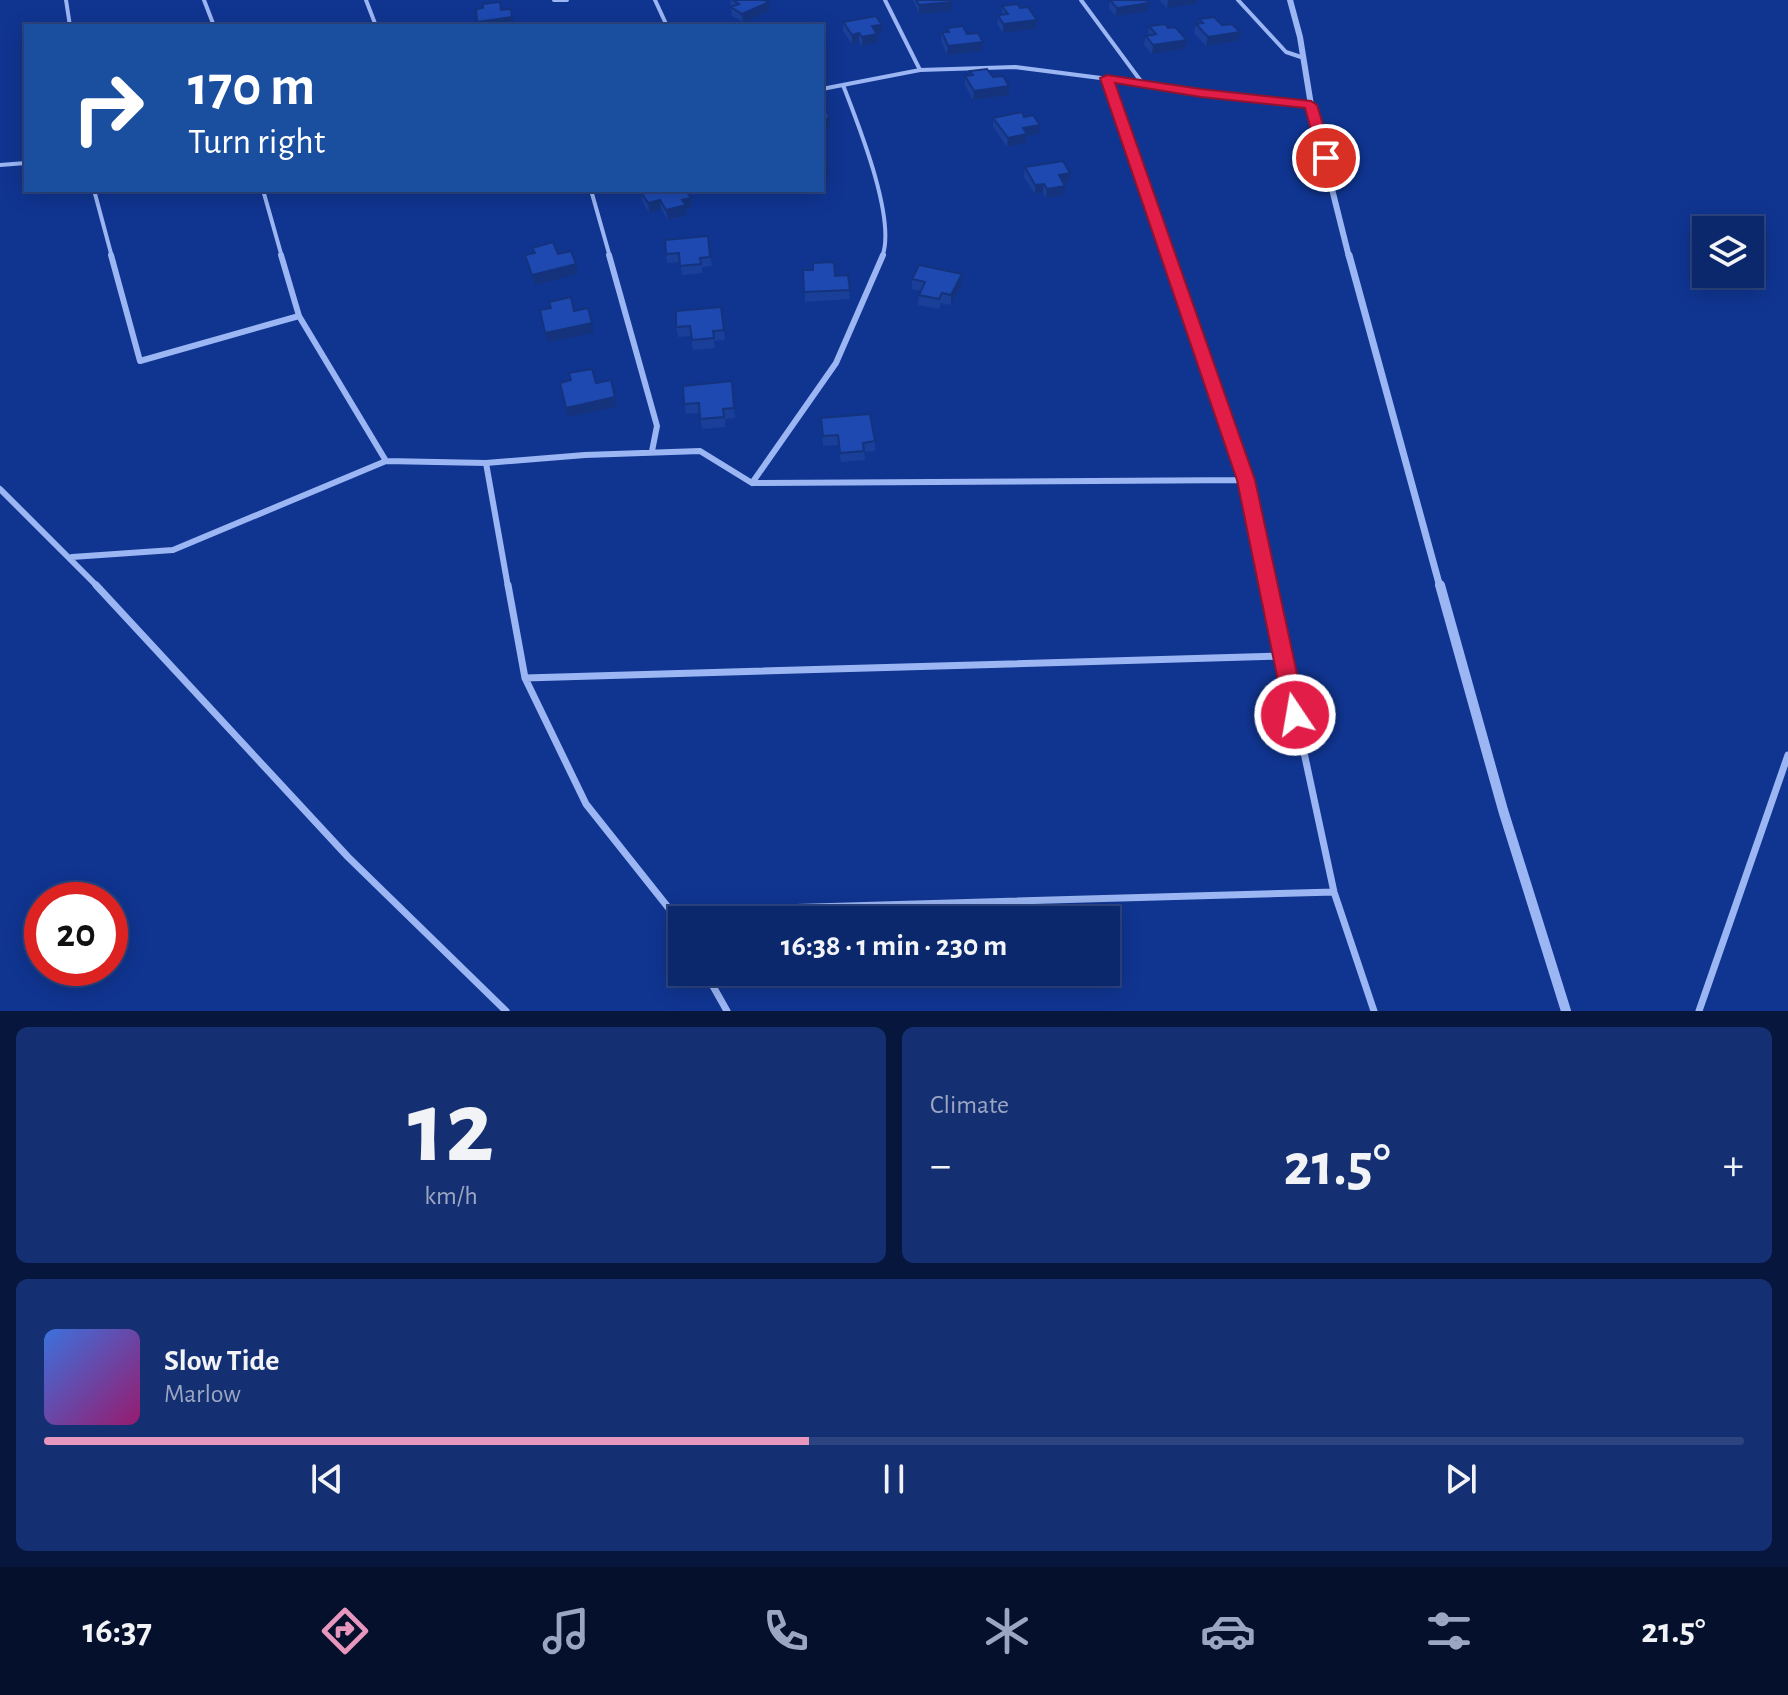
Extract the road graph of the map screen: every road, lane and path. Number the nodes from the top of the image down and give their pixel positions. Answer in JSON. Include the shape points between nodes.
{"nodes":[{"id":1,"x":66,"y":0,"type":"edge"},
{"id":2,"x":204,"y":0,"type":"edge"},
{"id":3,"x":366,"y":0,"type":"edge"},
{"id":4,"x":554,"y":0,"type":"edge"},
{"id":5,"x":567,"y":0,"type":"edge"},
{"id":6,"x":655,"y":0,"type":"edge"},
{"id":7,"x":885,"y":0,"type":"edge"},
{"id":8,"x":1081,"y":0,"type":"edge"},
{"id":9,"x":1238,"y":0,"type":"edge"},
{"id":10,"x":1290,"y":0,"type":"edge"},
{"id":11,"x":70,"y":24,"type":"edge"},
{"id":12,"x":213,"y":24,"type":"edge"},
{"id":13,"x":375,"y":24,"type":"edge"},
{"id":14,"x":666,"y":24,"type":"edge"},
{"id":15,"x":1304,"y":58,"type":"junction"},
{"id":16,"x":920,"y":70,"type":"junction"},
{"id":17,"x":1107,"y":78,"type":"junction"},
{"id":18,"x":1143,"y":84,"type":"junction"},
{"id":19,"x":843,"y":85,"type":"junction"},
{"id":20,"x":824,"y":89,"type":"edge"},
{"id":21,"x":1311,"y":105,"type":"junction"},
{"id":22,"x":24,"y":163,"type":"edge"},
{"id":23,"x":0,"y":165,"type":"edge"},
{"id":24,"x":95,"y":192,"type":"edge"},
{"id":25,"x":264,"y":192,"type":"edge"},
{"id":26,"x":592,"y":192,"type":"edge"},
{"id":27,"x":299,"y":316,"type":"junction"},
{"id":28,"x":652,"y":451,"type":"junction"},
{"id":29,"x":386,"y":461,"type":"junction"},
{"id":30,"x":486,"y":463,"type":"junction"},
{"id":31,"x":1246,"y":480,"type":"junction"},
{"id":32,"x":752,"y":483,"type":"junction"},
{"id":33,"x":0,"y":489,"type":"edge"},
{"id":34,"x":71,"y":557,"type":"junction"},
{"id":35,"x":1283,"y":656,"type":"junction"},
{"id":36,"x":525,"y":678,"type":"junction"},
{"id":37,"x":1788,"y":755,"type":"edge"},
{"id":38,"x":1334,"y":892,"type":"junction"},
{"id":39,"x":845,"y":906,"type":"edge"},
{"id":40,"x":668,"y":907,"type":"edge"},
{"id":41,"x":713,"y":986,"type":"edge"},
{"id":42,"x":506,"y":1011,"type":"edge"},
{"id":43,"x":727,"y":1011,"type":"edge"},
{"id":44,"x":1374,"y":1011,"type":"edge"},
{"id":45,"x":1566,"y":1011,"type":"edge"},
{"id":46,"x":1699,"y":1011,"type":"edge"}],
"edges":[{"from":1,"to":11,"type":"lane"},
{"from":2,"to":12,"type":"lane"},
{"from":3,"to":13,"type":"lane"},
{"from":4,"to":5,"type":"lane"},
{"from":6,"to":14,"type":"lane"},
{"from":7,"to":16,"type":"lane"},
{"from":8,"to":18,"type":"lane"},
{"from":9,"to":15,"type":"lane","via":[[1286,52]]},
{"from":10,"to":15,"type":"street"},
{"from":15,"to":21,"type":"street"},
{"from":16,"to":17,"type":"lane","via":[[1015,67]]},
{"from":16,"to":19,"type":"lane"},
{"from":17,"to":18,"type":"lane"},
{"from":17,"to":31,"type":"lane"},
{"from":18,"to":21,"type":"lane"},
{"from":19,"to":20,"type":"lane"},
{"from":19,"to":32,"type":"lane","via":[[870,157],[888,242],[836,363]]},
{"from":21,"to":45,"type":"street","via":[[1503,810]]},
{"from":22,"to":23,"type":"lane"},
{"from":24,"to":27,"type":"lane","via":[[140,361]]},
{"from":25,"to":27,"type":"lane"},
{"from":26,"to":28,"type":"lane","via":[[657,426]]},
{"from":27,"to":29,"type":"lane"},
{"from":28,"to":30,"type":"lane"},
{"from":28,"to":32,"type":"lane","via":[[700,451]]},
{"from":29,"to":30,"type":"lane"},
{"from":29,"to":34,"type":"lane","via":[[173,550]]},
{"from":30,"to":36,"type":"lane"},
{"from":31,"to":32,"type":"lane"},
{"from":31,"to":35,"type":"lane"},
{"from":33,"to":34,"type":"lane"},
{"from":34,"to":42,"type":"lane","via":[[348,857]]},
{"from":35,"to":36,"type":"lane"},
{"from":35,"to":38,"type":"lane"},
{"from":36,"to":40,"type":"lane","via":[[586,804]]},
{"from":37,"to":46,"type":"lane"},
{"from":38,"to":39,"type":"lane"},
{"from":38,"to":44,"type":"lane"},
{"from":41,"to":43,"type":"lane"}]}
